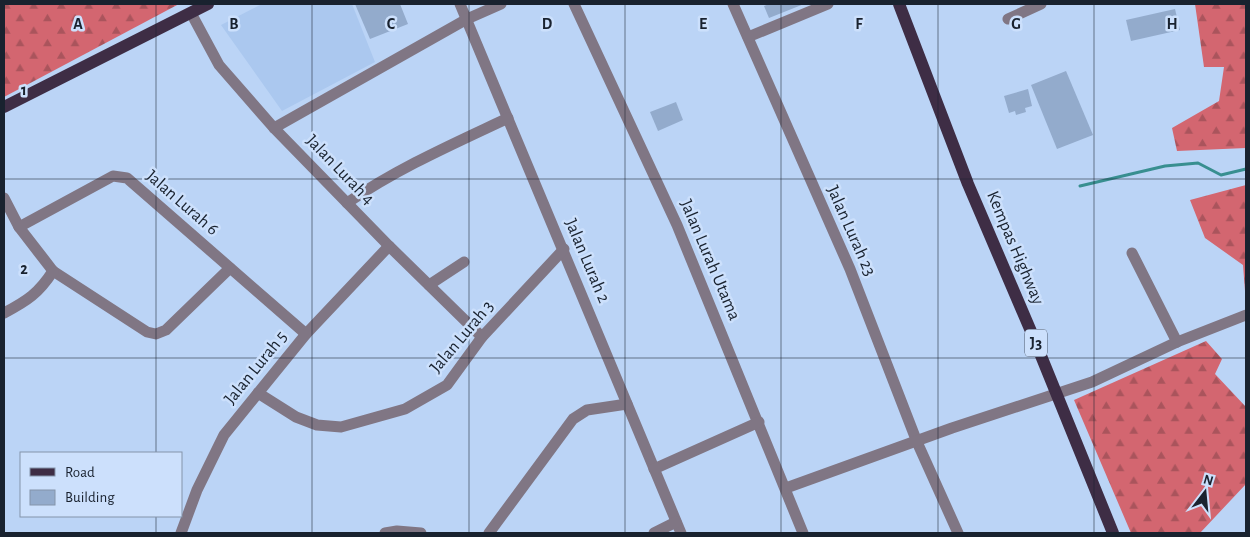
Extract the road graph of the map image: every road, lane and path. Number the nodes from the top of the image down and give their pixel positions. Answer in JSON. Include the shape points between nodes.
{"nodes":[{"id":1,"x":208,"y":4,"type":"edge"},
{"id":2,"x":460,"y":4,"type":"edge"},
{"id":3,"x":501,"y":4,"type":"edge"},
{"id":4,"x":574,"y":4,"type":"edge"},
{"id":5,"x":734,"y":4,"type":"edge"},
{"id":6,"x":828,"y":4,"type":"edge"},
{"id":7,"x":899,"y":4,"type":"edge"},
{"id":8,"x":1040,"y":4,"type":"edge"},
{"id":9,"x":191,"y":13,"type":"junction"},
{"id":10,"x":467,"y":19,"type":"junction"},
{"id":11,"x":1008,"y":19,"type":"dead end"},
{"id":12,"x":748,"y":37,"type":"junction"},
{"id":13,"x":4,"y":107,"type":"edge"},
{"id":14,"x":508,"y":118,"type":"junction"},
{"id":15,"x":274,"y":128,"type":"junction"},
{"id":16,"x":4,"y":198,"type":"edge"},
{"id":17,"x":347,"y":203,"type":"junction"},
{"id":18,"x":19,"y":227,"type":"junction"},
{"id":19,"x":388,"y":246,"type":"junction"},
{"id":20,"x":564,"y":250,"type":"junction"},
{"id":21,"x":1132,"y":253,"type":"dead end"},
{"id":22,"x":464,"y":262,"type":"dead end"},
{"id":23,"x":230,"y":268,"type":"junction"},
{"id":24,"x":53,"y":271,"type":"junction"},
{"id":25,"x":429,"y":285,"type":"junction"},
{"id":26,"x":4,"y":312,"type":"edge"},
{"id":27,"x":1246,"y":315,"type":"edge"},
{"id":28,"x":306,"y":334,"type":"junction"},
{"id":29,"x":482,"y":337,"type":"junction"},
{"id":30,"x":1177,"y":342,"type":"junction"},
{"id":31,"x":258,"y":393,"type":"junction"},
{"id":32,"x":1056,"y":393,"type":"junction"},
{"id":33,"x":627,"y":404,"type":"junction"},
{"id":34,"x":760,"y":422,"type":"junction"},
{"id":35,"x":917,"y":442,"type":"junction"},
{"id":36,"x":654,"y":469,"type":"junction"},
{"id":37,"x":786,"y":488,"type":"junction"},
{"id":38,"x":678,"y":528,"type":"edge"},
{"id":39,"x":181,"y":533,"type":"edge"},
{"id":40,"x":385,"y":533,"type":"edge"},
{"id":41,"x":421,"y":533,"type":"edge"},
{"id":42,"x":489,"y":533,"type":"edge"},
{"id":43,"x":654,"y":533,"type":"edge"},
{"id":44,"x":803,"y":533,"type":"edge"},
{"id":45,"x":958,"y":533,"type":"edge"},
{"id":46,"x":1113,"y":533,"type":"edge"}],
"edges":[{"from":1,"to":9,"type":"main road"},
{"from":2,"to":10,"type":"street","name":"Jalan Lurah 2"},
{"from":3,"to":10,"type":"street"},
{"from":4,"to":34,"type":"street","name":"Jalan Lurah Utama","via":[[677,225]]},
{"from":5,"to":12,"type":"street","name":"Jalan Lurah 23"},
{"from":6,"to":12,"type":"street"},
{"from":7,"to":32,"type":"main road","name":"Kempas Highway","number":"J3","via":[[968,184]]},
{"from":8,"to":11,"type":"street"},
{"from":9,"to":13,"type":"main road"},
{"from":9,"to":15,"type":"street","name":"Jalan Lurah 4","via":[[219,65]]},
{"from":10,"to":14,"type":"street","name":"Jalan Lurah 2"},
{"from":10,"to":15,"type":"street"},
{"from":12,"to":35,"type":"street","name":"Jalan Lurah 23","via":[[836,240]]},
{"from":14,"to":17,"type":"street","via":[[413,162]]},
{"from":14,"to":20,"type":"street","name":"Jalan Lurah 2"},
{"from":15,"to":17,"type":"street","name":"Jalan Lurah 4"},
{"from":16,"to":18,"type":"street"},
{"from":17,"to":19,"type":"street","name":"Jalan Lurah 4"},
{"from":18,"to":23,"type":"street","name":"Jalan Lurah 6","via":[[112,176],[119,176],[127,178]]},
{"from":18,"to":24,"type":"street"},
{"from":19,"to":25,"type":"street","name":"Jalan Lurah 4"},
{"from":19,"to":28,"type":"street","name":"Jalan Lurah 5"},
{"from":20,"to":29,"type":"street","name":"Jalan Lurah 3"},
{"from":20,"to":33,"type":"street","name":"Jalan Lurah 2"},
{"from":21,"to":30,"type":"street"},
{"from":22,"to":25,"type":"street"},
{"from":23,"to":24,"type":"street","via":[[166,330],[156,334],[147,332]]},
{"from":23,"to":28,"type":"street","name":"Jalan Lurah 6"},
{"from":24,"to":26,"type":"street","via":[[42,288],[25,302]]},
{"from":25,"to":29,"type":"street","name":"Jalan Lurah 4"},
{"from":27,"to":30,"type":"street"},
{"from":28,"to":31,"type":"street","name":"Jalan Lurah 5"},
{"from":29,"to":31,"type":"street","name":"Jalan Lurah 3","via":[[447,385],[430,397],[406,409],[341,427],[317,425],[296,417]]},
{"from":30,"to":32,"type":"street","via":[[1092,382]]},
{"from":31,"to":39,"type":"street","name":"Jalan Lurah 5","via":[[224,435]]},
{"from":32,"to":35,"type":"street"},
{"from":32,"to":46,"type":"main road","name":"Kempas Highway","number":"J3"},
{"from":33,"to":36,"type":"street","name":"Jalan Lurah 2"},
{"from":33,"to":42,"type":"street","via":[[587,410],[573,419]]},
{"from":34,"to":36,"type":"street"},
{"from":34,"to":37,"type":"street","name":"Jalan Lurah Utama"},
{"from":35,"to":37,"type":"street"},
{"from":35,"to":45,"type":"street","name":"Jalan Lurah 23"},
{"from":36,"to":38,"type":"street","name":"Jalan Lurah 2"},
{"from":37,"to":44,"type":"street","name":"Jalan Lurah Utama"},
{"from":38,"to":43,"type":"street"},
{"from":40,"to":41,"type":"street"}]}
